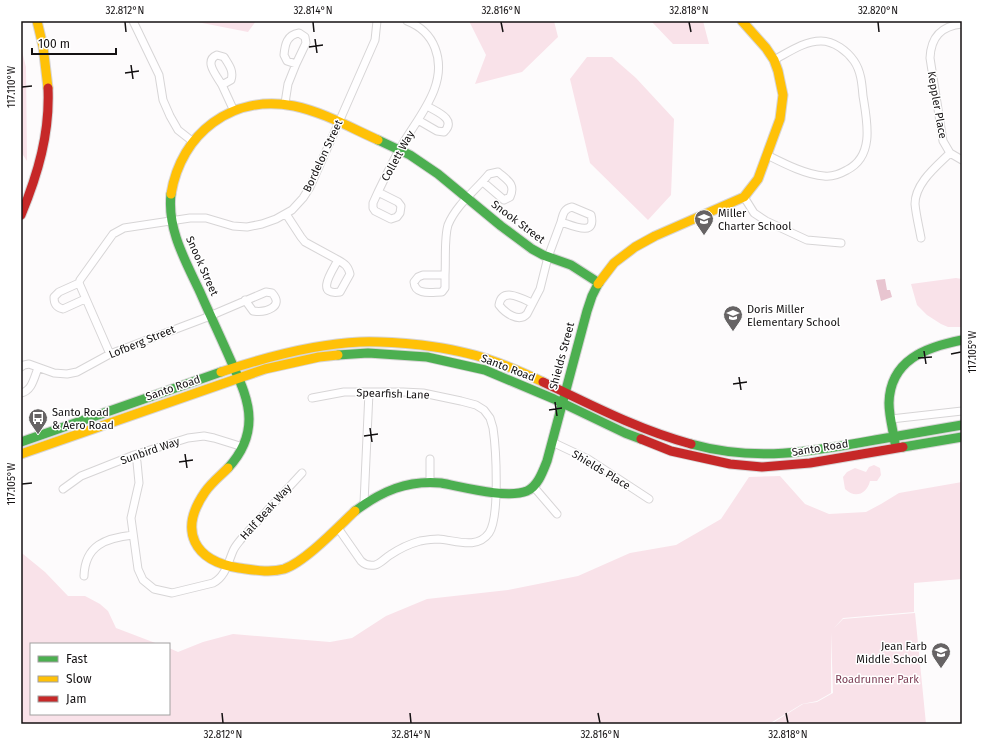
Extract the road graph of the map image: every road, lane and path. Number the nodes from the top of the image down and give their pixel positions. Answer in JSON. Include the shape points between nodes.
{"nodes":[{"id":1,"x":37,"y":21,"type":"edge"},
{"id":2,"x":133,"y":21,"type":"edge"},
{"id":3,"x":377,"y":21,"type":"edge"},
{"id":4,"x":407,"y":21,"type":"edge"},
{"id":5,"x":742,"y":21,"type":"edge"},
{"id":6,"x":962,"y":24,"type":"edge"},
{"id":7,"x":774,"y":60,"type":"junction"},
{"id":8,"x":296,"y":64,"type":"dead end"},
{"id":9,"x":222,"y":85,"type":"dead end"},
{"id":10,"x":285,"y":104,"type":"junction"},
{"id":11,"x":427,"y":106,"type":"junction"},
{"id":12,"x":234,"y":111,"type":"junction"},
{"id":13,"x":418,"y":120,"type":"junction"},
{"id":14,"x":339,"y":122,"type":"junction"},
{"id":15,"x":192,"y":141,"type":"junction"},
{"id":16,"x":399,"y":150,"type":"junction"},
{"id":17,"x":950,"y":153,"type":"junction"},
{"id":18,"x":767,"y":156,"type":"junction"},
{"id":19,"x":962,"y":160,"type":"edge"},
{"id":20,"x":483,"y":182,"type":"dead end"},
{"id":21,"x":378,"y":192,"type":"dead end"},
{"id":22,"x":744,"y":197,"type":"junction"},
{"id":23,"x":468,"y":198,"type":"junction"},
{"id":24,"x":286,"y":214,"type":"junction"},
{"id":25,"x":21,"y":215,"type":"edge"},
{"id":26,"x":172,"y":221,"type":"junction"},
{"id":27,"x":561,"y":222,"type":"dead end"},
{"id":28,"x":921,"y":238,"type":"dead end"},
{"id":29,"x":842,"y":243,"type":"dead end"},
{"id":30,"x":548,"y":257,"type":"junction"},
{"id":31,"x":338,"y":260,"type":"dead end"},
{"id":32,"x":445,"y":275,"type":"dead end"},
{"id":33,"x":79,"y":283,"type":"junction"},
{"id":34,"x":600,"y":283,"type":"junction"},
{"id":35,"x":86,"y":299,"type":"junction"},
{"id":36,"x":245,"y":300,"type":"dead end"},
{"id":37,"x":532,"y":303,"type":"dead end"},
{"id":38,"x":211,"y":315,"type":"junction"},
{"id":39,"x":962,"y":340,"type":"edge"},
{"id":40,"x":110,"y":354,"type":"junction"},
{"id":41,"x":21,"y":367,"type":"edge"},
{"id":42,"x":38,"y":368,"type":"junction"},
{"id":43,"x":233,"y":368,"type":"junction"},
{"id":44,"x":237,"y":378,"type":"junction"},
{"id":45,"x":368,"y":392,"type":"junction"},
{"id":46,"x":565,"y":392,"type":"junction"},
{"id":47,"x":21,"y":393,"type":"edge"},
{"id":48,"x":312,"y":398,"type":"dead end"},
{"id":49,"x":562,"y":403,"type":"junction"},
{"id":50,"x":962,"y":411,"type":"edge"},
{"id":51,"x":891,"y":418,"type":"junction"},
{"id":52,"x":962,"y":425,"type":"edge"},
{"id":53,"x":894,"y":437,"type":"junction"},
{"id":54,"x":962,"y":437,"type":"edge"},
{"id":55,"x":21,"y":442,"type":"edge"},
{"id":56,"x":552,"y":442,"type":"junction"},
{"id":57,"x":242,"y":447,"type":"junction"},
{"id":58,"x":896,"y":448,"type":"junction"},
{"id":59,"x":21,"y":454,"type":"edge"},
{"id":60,"x":134,"y":455,"type":"junction"},
{"id":61,"x":430,"y":458,"type":"dead end"},
{"id":62,"x":302,"y":473,"type":"dead end"},
{"id":63,"x":430,"y":482,"type":"junction"},
{"id":64,"x":533,"y":486,"type":"junction"},
{"id":65,"x":63,"y":489,"type":"dead end"},
{"id":66,"x":496,"y":492,"type":"junction"},
{"id":67,"x":649,"y":499,"type":"dead end"},
{"id":68,"x":364,"y":503,"type":"junction"},
{"id":69,"x":557,"y":514,"type":"dead end"},
{"id":70,"x":338,"y":528,"type":"junction"},
{"id":71,"x":133,"y":535,"type":"junction"},
{"id":72,"x":227,"y":566,"type":"junction"},
{"id":73,"x":84,"y":576,"type":"dead end"}],
"edges":[{"from":1,"to":25,"type":"main road","via":[[47,69],[49,109],[39,170]]},
{"from":2,"to":15,"type":"street","via":[[159,75],[163,100],[170,116],[178,130]]},
{"from":3,"to":14,"type":"street","name":"Bordelon Street","via":[[375,40]]},
{"from":4,"to":11,"type":"street","name":"Collett Way","via":[[420,28],[432,41],[438,54],[437,79]]},
{"from":5,"to":7,"type":"main road","name":"Shields Street"},
{"from":6,"to":17,"type":"street","name":"Keppler Place","via":[[948,27],[940,33],[932,44],[930,58],[941,137]]},
{"from":7,"to":18,"type":"main road","name":"Shields Street","via":[[781,83],[783,106]]},
{"from":7,"to":18,"type":"street","via":[[805,44],[822,41],[837,45],[846,51],[855,61],[860,74],[868,137],[865,149],[857,162],[839,174],[825,177]]},
{"from":8,"to":10,"type":"street","via":[[288,84]]},
{"from":9,"to":12,"type":"street"},
{"from":10,"to":12,"type":"main road","name":"Snook Street","via":[[260,104]]},
{"from":10,"to":14,"type":"main road","name":"Snook Street"},
{"from":11,"to":13,"type":"street","name":"Collett Way"},
{"from":11,"to":13,"type":"street","name":"Collett Way","via":[[447,119],[448,128],[444,132],[437,131]]},
{"from":12,"to":15,"type":"main road","name":"Snook Street","via":[[207,127]]},
{"from":13,"to":16,"type":"street","name":"Collett Way"},
{"from":14,"to":16,"type":"main road","name":"Snook Street"},
{"from":14,"to":24,"type":"street","name":"Bordelon Street","via":[[310,187]]},
{"from":15,"to":26,"type":"main road","name":"Snook Street","via":[[173,181],[170,203]]},
{"from":16,"to":21,"type":"street","name":"Collett Way"},
{"from":16,"to":23,"type":"main road","name":"Snook Street","via":[[426,165]]},
{"from":17,"to":19,"type":"street"},
{"from":17,"to":28,"type":"street","name":"Keppler Place","via":[[918,190],[915,204]]},
{"from":18,"to":22,"type":"main road","name":"Shields Street","via":[[758,179]]},
{"from":20,"to":23,"type":"street"},
{"from":22,"to":29,"type":"street","via":[[754,213],[766,221],[807,240]]},
{"from":22,"to":34,"type":"main road","name":"Shields Street","via":[[635,247],[614,263]]},
{"from":23,"to":30,"type":"main road","name":"Snook Street","via":[[525,245]]},
{"from":23,"to":32,"type":"street","via":[[454,214],[448,226]]},
{"from":24,"to":26,"type":"street","name":"Bordelon Street","via":[[247,227],[206,218]]},
{"from":24,"to":31,"type":"street","via":[[305,242]]},
{"from":26,"to":33,"type":"street","name":"Bordelon Street","via":[[124,228],[113,234]]},
{"from":26,"to":38,"type":"main road","name":"Snook Street","via":[[177,242]]},
{"from":27,"to":30,"type":"street"},
{"from":30,"to":34,"type":"main road","name":"Snook Street","via":[[573,266]]},
{"from":30,"to":37,"type":"street","via":[[540,290]]},
{"from":33,"to":35,"type":"street"},
{"from":33,"to":35,"type":"street","via":[[59,292],[54,297],[54,303],[57,308],[63,309]]},
{"from":34,"to":46,"type":"main road","name":"Shields Street","via":[[587,311]]},
{"from":35,"to":40,"type":"street"},
{"from":36,"to":38,"type":"street","name":"Lofberg Street"},
{"from":38,"to":40,"type":"street","name":"Lofberg Street"},
{"from":38,"to":43,"type":"main road","name":"Snook Street"},
{"from":39,"to":51,"type":"main road","via":[[932,346],[905,364],[891,389]]},
{"from":40,"to":42,"type":"street","name":"Lofberg Street","via":[[78,372],[54,373]]},
{"from":41,"to":42,"type":"street","name":"Lofberg Street","via":[[29,364]]},
{"from":42,"to":47,"type":"street","via":[[30,388]]},
{"from":43,"to":44,"type":"main road","name":"Snook Street"},
{"from":43,"to":46,"type":"main road","name":"Santo Road","via":[[262,358],[317,346],[388,342],[429,346],[489,360]]},
{"from":43,"to":55,"type":"main road","name":"Santo Road"},
{"from":44,"to":49,"type":"main road","name":"Santo Road","via":[[320,357],[385,353],[427,357],[485,370]]},
{"from":44,"to":57,"type":"main road","name":"Snook Street","via":[[250,421],[248,435]]},
{"from":44,"to":59,"type":"main road","name":"Santo Road"},
{"from":45,"to":48,"type":"street","name":"Spearfish Lane","via":[[344,392]]},
{"from":45,"to":66,"type":"street","name":"Spearfish Lane","via":[[423,393],[476,405],[484,410],[493,428]]},
{"from":45,"to":68,"type":"street"},
{"from":46,"to":49,"type":"main road","name":"Shields Street"},
{"from":46,"to":53,"type":"main road","name":"Santo Road","via":[[631,424],[672,440],[729,453],[781,455]]},
{"from":49,"to":56,"type":"main road","name":"Shields Street"},
{"from":49,"to":58,"type":"main road","name":"Santo Road","via":[[625,433],[671,451],[730,464],[781,466]]},
{"from":50,"to":51,"type":"street"},
{"from":51,"to":53,"type":"main road"},
{"from":52,"to":53,"type":"main road","name":"Santo Road"},
{"from":53,"to":58,"type":"main road"},
{"from":54,"to":58,"type":"main road","name":"Santo Road"},
{"from":56,"to":64,"type":"main road","name":"Shields Street","via":[[540,479]]},
{"from":56,"to":67,"type":"street","name":"Shields Place","via":[[588,459]]},
{"from":57,"to":60,"type":"street","name":"Sunbird Way","via":[[214,438],[193,437]]},
{"from":57,"to":72,"type":"main road","name":"Snook Street","via":[[234,461],[210,485],[199,501],[192,521],[193,539],[202,553],[209,559]]},
{"from":60,"to":65,"type":"street","name":"Sunbird Way","via":[[81,476]]},
{"from":60,"to":71,"type":"street","name":"Half Beak Way","via":[[139,483],[131,518]]},
{"from":61,"to":63,"type":"street"},
{"from":62,"to":72,"type":"street","name":"Half Beak Way","via":[[242,538]]},
{"from":63,"to":66,"type":"main road"},
{"from":63,"to":68,"type":"main road","via":[[387,490]]},
{"from":64,"to":66,"type":"main road","via":[[516,494]]},
{"from":64,"to":69,"type":"street"},
{"from":66,"to":70,"type":"street","name":"Spearfish Lane","via":[[489,534],[480,541],[470,544],[437,539],[418,542],[407,545],[376,565],[370,566],[361,561]]},
{"from":68,"to":70,"type":"main road"},
{"from":70,"to":72,"type":"main road","via":[[302,560],[285,569],[266,571]]},
{"from":71,"to":72,"type":"street","name":"Half Beak Way","via":[[138,568],[143,580],[154,589],[172,593],[213,583],[219,580]]},
{"from":71,"to":73,"type":"street","via":[[109,539],[96,546],[86,559]]}]}
